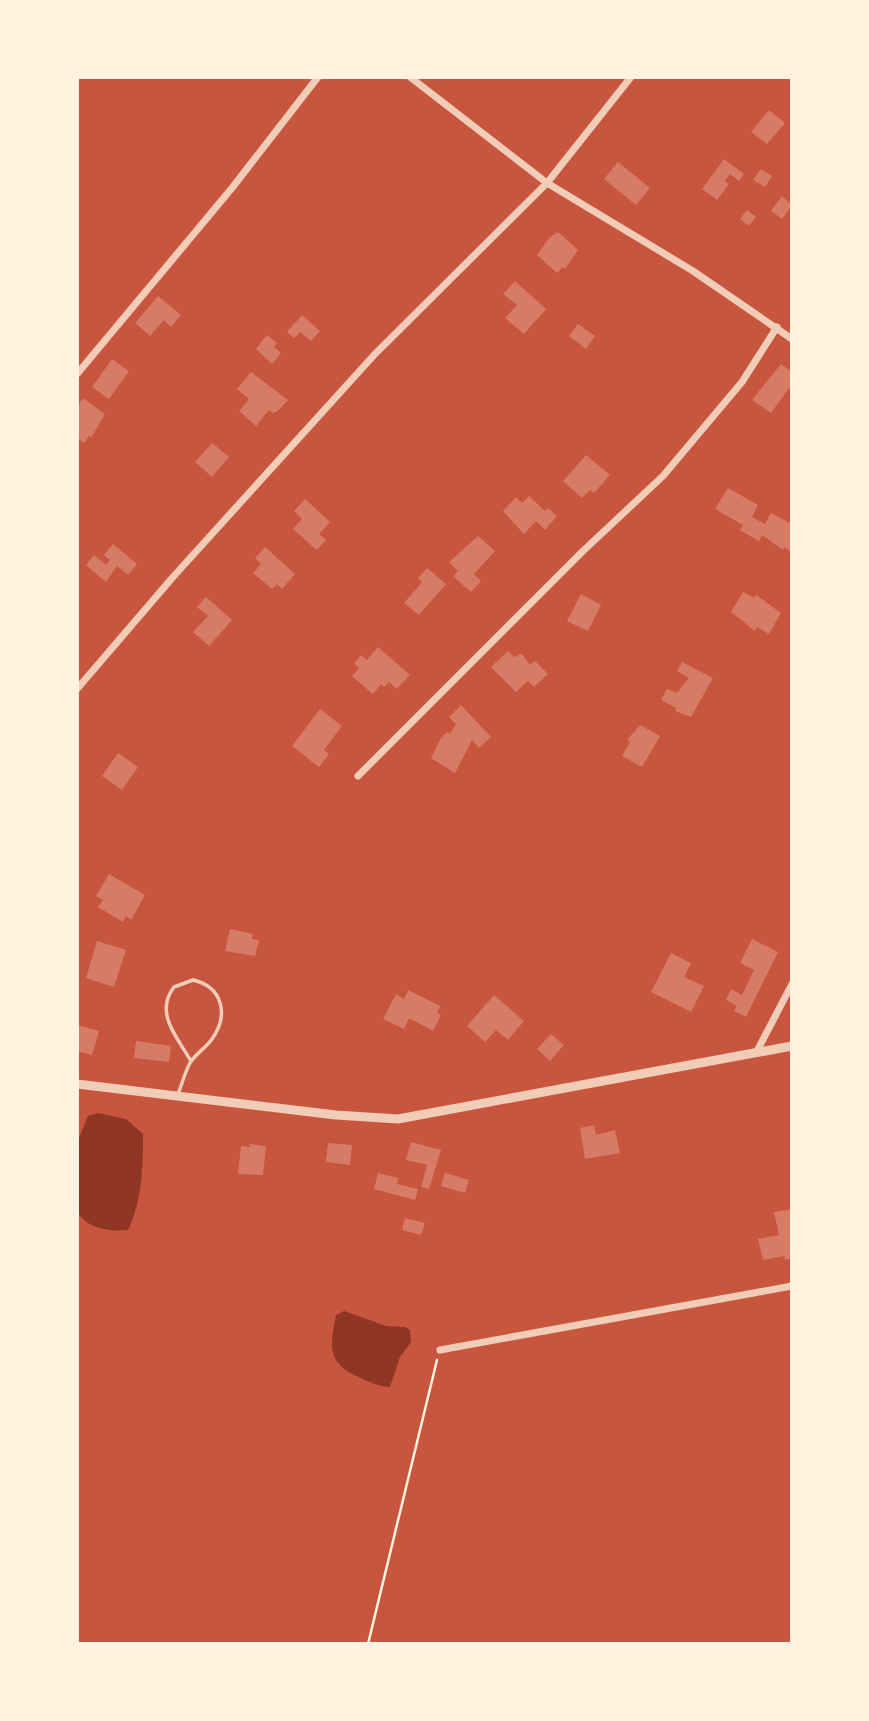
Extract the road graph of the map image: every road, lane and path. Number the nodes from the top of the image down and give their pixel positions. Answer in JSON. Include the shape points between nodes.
{"nodes":[{"id":1,"x":318,"y":77,"type":"edge"},
{"id":2,"x":410,"y":77,"type":"edge"},
{"id":3,"x":631,"y":77,"type":"edge"},
{"id":4,"x":547,"y":183,"type":"junction"},
{"id":5,"x":777,"y":327,"type":"junction"},
{"id":6,"x":792,"y":339,"type":"edge"},
{"id":7,"x":77,"y":374,"type":"edge"},
{"id":8,"x":77,"y":689,"type":"edge"},
{"id":9,"x":358,"y":776,"type":"dead end"},
{"id":10,"x":792,"y":985,"type":"edge"},
{"id":11,"x":792,"y":1046,"type":"edge"},
{"id":12,"x":756,"y":1053,"type":"junction"},
{"id":13,"x":191,"y":1061,"type":"junction"},
{"id":14,"x":77,"y":1084,"type":"edge"},
{"id":15,"x":177,"y":1096,"type":"junction"},
{"id":16,"x":792,"y":1286,"type":"edge"},
{"id":17,"x":440,"y":1350,"type":"joint"},
{"id":18,"x":368,"y":1644,"type":"edge"}],
"edges":[{"from":1,"to":7,"type":"street"},
{"from":2,"to":4,"type":"street"},
{"from":3,"to":4,"type":"street"},
{"from":4,"to":5,"type":"street"},
{"from":4,"to":8,"type":"street","via":[[375,354]]},
{"from":5,"to":6,"type":"street"},
{"from":5,"to":9,"type":"street","via":[[742,382],[663,476]]},
{"from":10,"to":12,"type":"street"},
{"from":11,"to":12,"type":"street"},
{"from":12,"to":15,"type":"street","via":[[398,1119]]},
{"from":13,"to":13,"type":"lane","via":[[217,1030],[222,1008],[214,989],[193,980],[174,987],[165,1002],[168,1022]]},
{"from":13,"to":15,"type":"lane"},
{"from":14,"to":15,"type":"street"},
{"from":16,"to":17,"type":"street"},
{"from":17,"to":18,"type":"path"}]}
